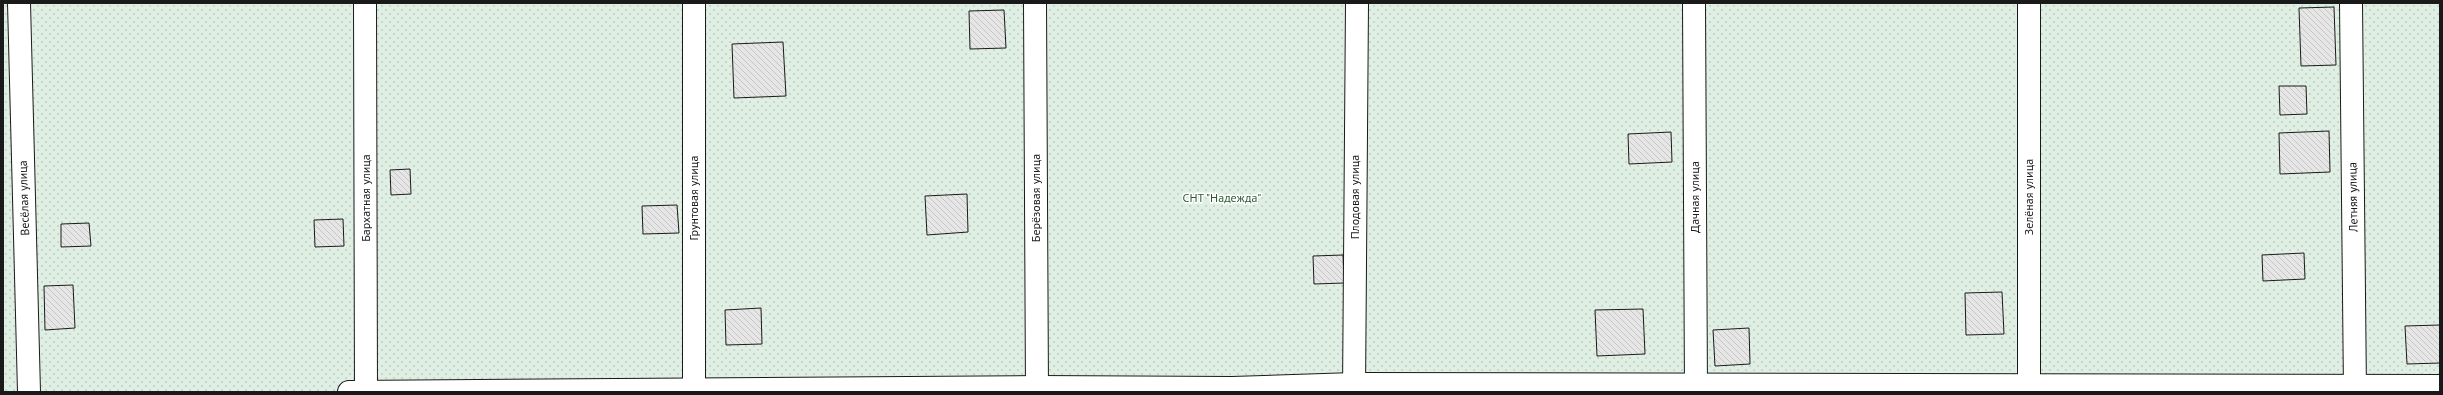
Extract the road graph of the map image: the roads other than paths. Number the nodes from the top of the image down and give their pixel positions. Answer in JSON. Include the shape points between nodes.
{"nodes":[{"id":1,"x":19,"y":3,"type":"edge"},
{"id":2,"x":365,"y":3,"type":"edge"},
{"id":3,"x":694,"y":3,"type":"edge"},
{"id":4,"x":1035,"y":3,"type":"edge"},
{"id":5,"x":1357,"y":3,"type":"edge"},
{"id":6,"x":1694,"y":3,"type":"edge"},
{"id":7,"x":2029,"y":3,"type":"edge"},
{"id":8,"x":2351,"y":3,"type":"edge"},
{"id":9,"x":2440,"y":386,"type":"edge"},
{"id":10,"x":1354,"y":388,"type":"edge"},
{"id":11,"x":2029,"y":388,"type":"edge"},
{"id":12,"x":1696,"y":389,"type":"edge"},
{"id":13,"x":2355,"y":389,"type":"edge"},
{"id":14,"x":1037,"y":390,"type":"edge"},
{"id":15,"x":694,"y":391,"type":"edge"},
{"id":16,"x":29,"y":392,"type":"edge"},
{"id":17,"x":360,"y":392,"type":"edge"}],
"edges":[{"from":1,"to":16,"type":"street","name":"Весёлая улица"},
{"from":2,"to":17,"type":"street","name":"Бархатная улица"},
{"from":3,"to":15,"type":"street","name":"Грунтовая улица"},
{"from":4,"to":14,"type":"street","name":"Берёзовая улица"},
{"from":5,"to":10,"type":"street","name":"Плодовая улица"},
{"from":6,"to":12,"type":"street","name":"Дачная улица"},
{"from":7,"to":11,"type":"street","name":"Зелёная улица"},
{"from":8,"to":13,"type":"street","name":"Летняя улица"},
{"from":9,"to":13,"type":"street"},
{"from":10,"to":12,"type":"street"},
{"from":10,"to":14,"type":"street"},
{"from":11,"to":12,"type":"street"},
{"from":11,"to":13,"type":"street"},
{"from":14,"to":15,"type":"street"},
{"from":15,"to":17,"type":"street"}]}
